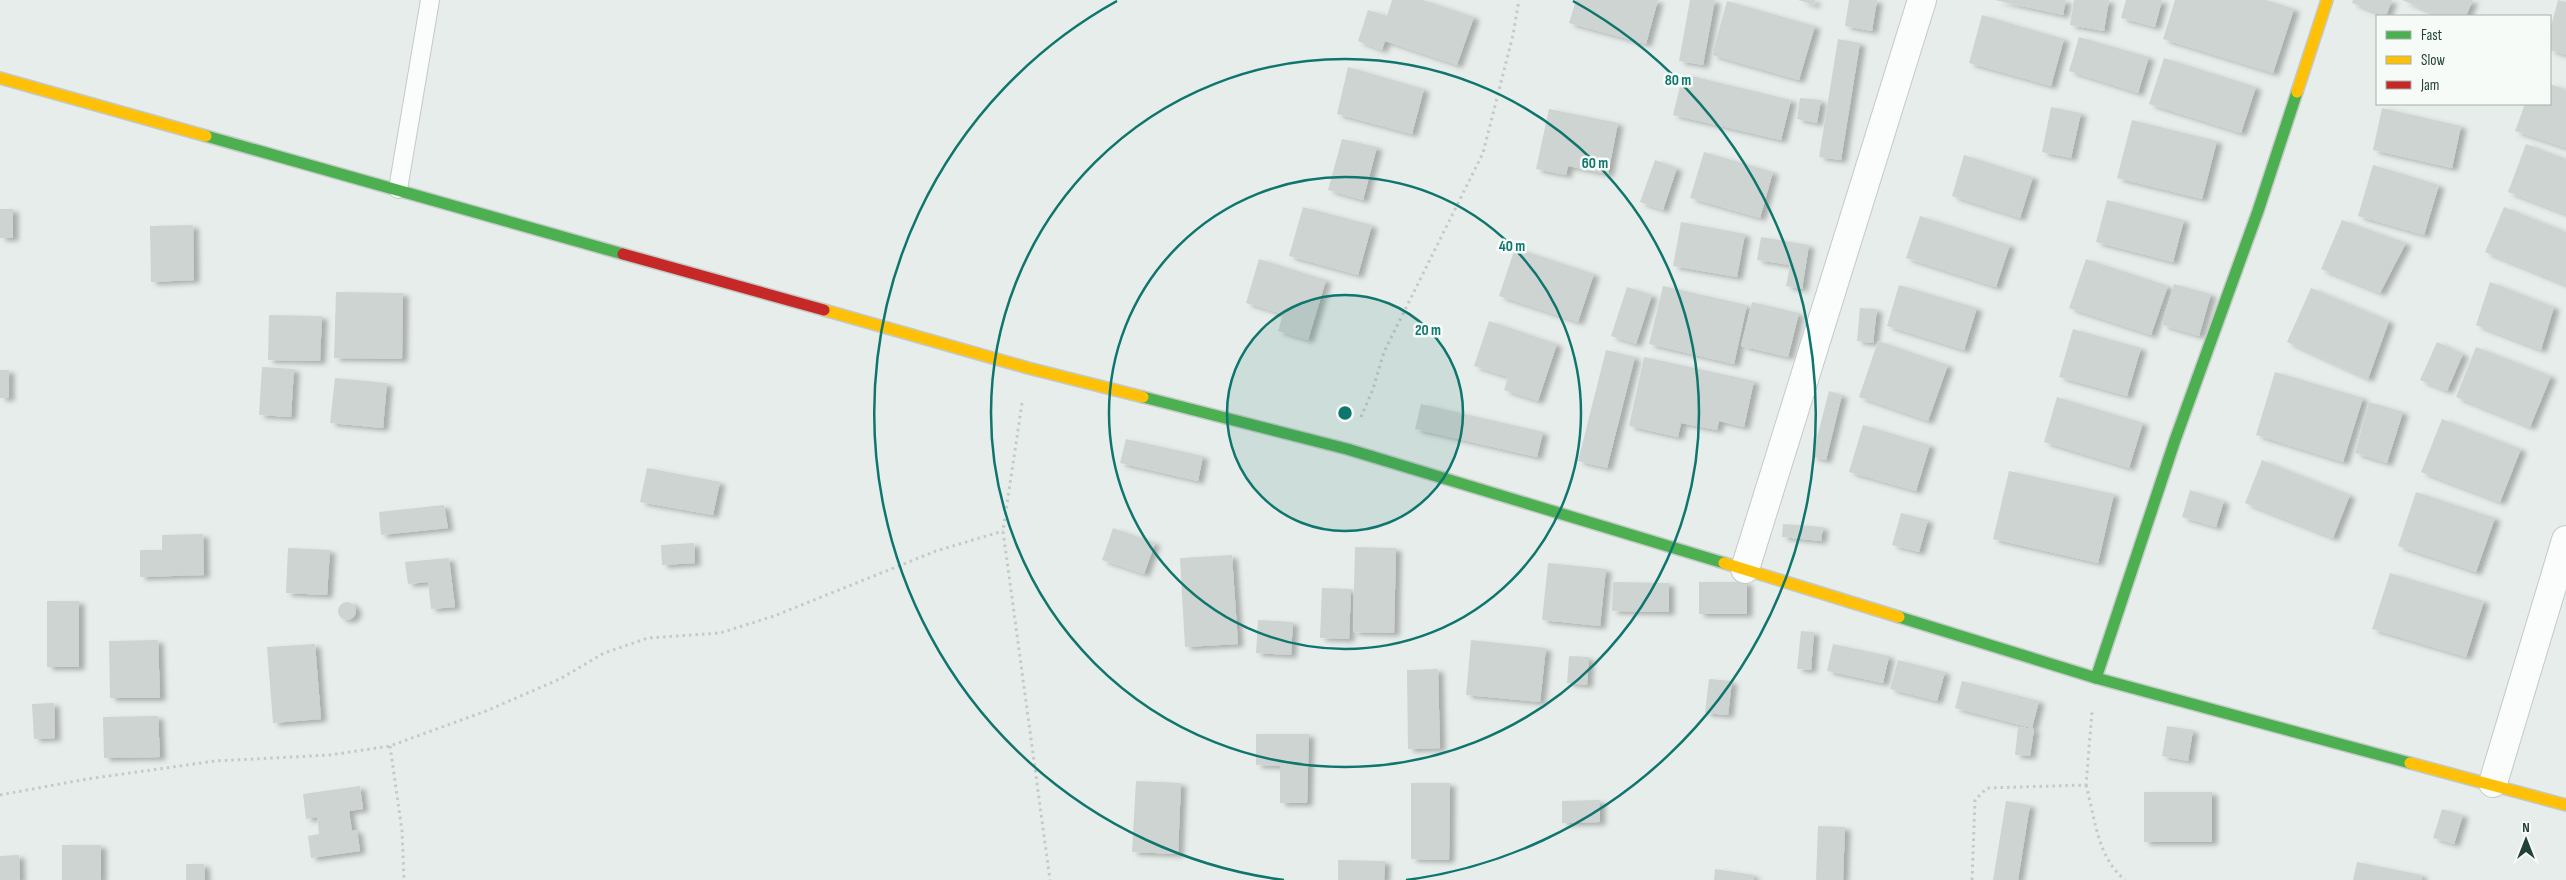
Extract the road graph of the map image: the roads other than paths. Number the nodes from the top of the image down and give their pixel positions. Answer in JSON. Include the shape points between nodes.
{"nodes":[{"id":1,"x":430,"y":0,"type":"edge"},
{"id":2,"x":1922,"y":0,"type":"edge"},
{"id":3,"x":2327,"y":0,"type":"edge"},
{"id":4,"x":0,"y":78,"type":"edge"},
{"id":5,"x":398,"y":188,"type":"junction"},
{"id":6,"x":2566,"y":540,"type":"edge"},
{"id":7,"x":1745,"y":569,"type":"junction"},
{"id":8,"x":2096,"y":678,"type":"junction"},
{"id":9,"x":2493,"y":783,"type":"junction"},
{"id":10,"x":2566,"y":805,"type":"edge"}],
"edges":[{"from":1,"to":5,"type":"lane"},
{"from":2,"to":7,"type":"street"},
{"from":3,"to":8,"type":"street","via":[[2258,211],[2175,440]]},
{"from":4,"to":5,"type":"street"},
{"from":5,"to":7,"type":"street","via":[[1028,368],[1347,449]]},
{"from":6,"to":9,"type":"street"},
{"from":7,"to":8,"type":"street"},
{"from":8,"to":9,"type":"street"},
{"from":9,"to":10,"type":"street"}]}
